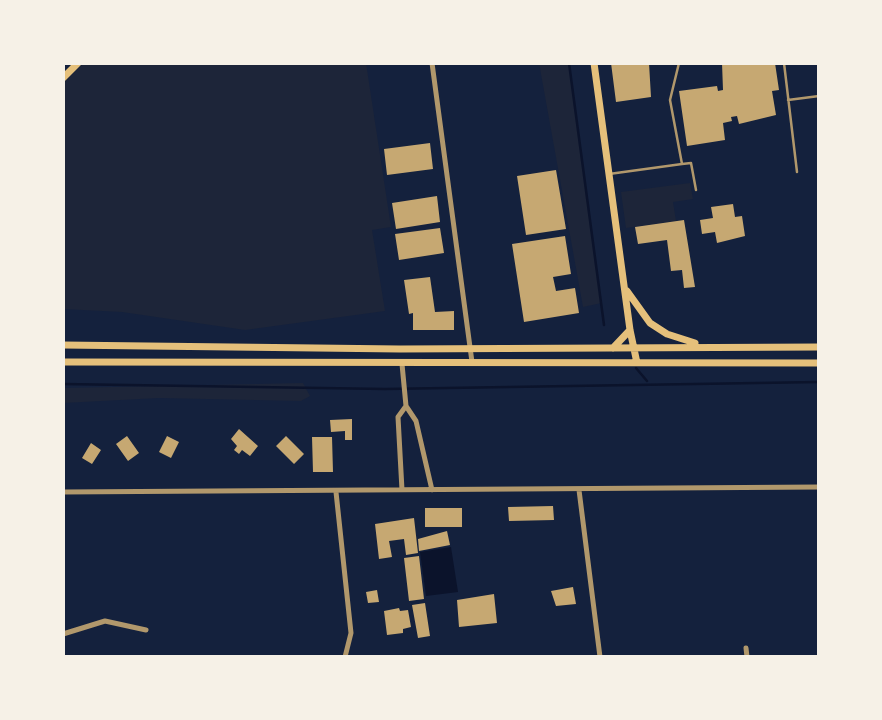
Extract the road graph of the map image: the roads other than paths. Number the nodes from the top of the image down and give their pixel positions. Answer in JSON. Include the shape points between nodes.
{"nodes":[{"id":1,"x":78,"y":63,"type":"edge"},
{"id":2,"x":432,"y":63,"type":"edge"},
{"id":3,"x":594,"y":63,"type":"edge"},
{"id":4,"x":679,"y":63,"type":"edge"},
{"id":5,"x":784,"y":63,"type":"edge"},
{"id":6,"x":63,"y":78,"type":"edge"},
{"id":7,"x":819,"y":96,"type":"edge"},
{"id":8,"x":789,"y":100,"type":"junction"},
{"id":9,"x":682,"y":164,"type":"junction"},
{"id":10,"x":797,"y":172,"type":"dead end"},
{"id":11,"x":609,"y":174,"type":"junction"},
{"id":12,"x":696,"y":190,"type":"dead end"},
{"id":13,"x":623,"y":284,"type":"junction"},
{"id":14,"x":630,"y":330,"type":"junction"},
{"id":15,"x":63,"y":345,"type":"edge"},
{"id":16,"x":705,"y":346,"type":"junction"},
{"id":17,"x":469,"y":347,"type":"junction"},
{"id":18,"x":819,"y":347,"type":"edge"},
{"id":19,"x":613,"y":348,"type":"junction"},
{"id":20,"x":636,"y":348,"type":"junction"},
{"id":21,"x":63,"y":362,"type":"edge"},
{"id":22,"x":472,"y":362,"type":"junction"},
{"id":23,"x":637,"y":363,"type":"junction"},
{"id":24,"x":819,"y":363,"type":"edge"},
{"id":25,"x":402,"y":364,"type":"junction"},
{"id":26,"x":406,"y":406,"type":"junction"},
{"id":27,"x":819,"y":487,"type":"edge"},
{"id":28,"x":402,"y":490,"type":"junction"},
{"id":29,"x":432,"y":490,"type":"junction"},
{"id":30,"x":579,"y":490,"type":"junction"},
{"id":31,"x":63,"y":492,"type":"edge"},
{"id":32,"x":335,"y":492,"type":"junction"},
{"id":33,"x":146,"y":630,"type":"dead end"},
{"id":34,"x":63,"y":634,"type":"edge"},
{"id":35,"x":746,"y":648,"type":"dead end"},
{"id":36,"x":345,"y":657,"type":"edge"},
{"id":37,"x":600,"y":657,"type":"edge"},
{"id":38,"x":747,"y":657,"type":"edge"}],
"edges":[{"from":1,"to":6,"type":"main road"},
{"from":2,"to":17,"type":"street","via":[[444,184]]},
{"from":3,"to":11,"type":"main road"},
{"from":4,"to":9,"type":"lane","via":[[670,100]]},
{"from":5,"to":8,"type":"lane"},
{"from":7,"to":8,"type":"lane"},
{"from":8,"to":10,"type":"lane"},
{"from":9,"to":11,"type":"lane"},
{"from":9,"to":12,"type":"lane","via":[[691,163]]},
{"from":11,"to":13,"type":"main road"},
{"from":13,"to":14,"type":"main road"},
{"from":13,"to":16,"type":"main road","via":[[650,323],[667,334]]},
{"from":14,"to":19,"type":"main road"},
{"from":14,"to":20,"type":"main road"},
{"from":15,"to":17,"type":"main road"},
{"from":16,"to":18,"type":"main road"},
{"from":16,"to":20,"type":"main road"},
{"from":17,"to":19,"type":"main road"},
{"from":17,"to":22,"type":"street"},
{"from":19,"to":20,"type":"main road"},
{"from":20,"to":23,"type":"main road"},
{"from":21,"to":25,"type":"main road"},
{"from":22,"to":23,"type":"main road"},
{"from":22,"to":25,"type":"main road"},
{"from":23,"to":24,"type":"main road"},
{"from":25,"to":26,"type":"street"},
{"from":26,"to":28,"type":"street","via":[[398,417]]},
{"from":26,"to":29,"type":"street","via":[[416,421]]},
{"from":27,"to":30,"type":"street"},
{"from":28,"to":29,"type":"street"},
{"from":28,"to":32,"type":"street"},
{"from":29,"to":30,"type":"street"},
{"from":30,"to":37,"type":"street"},
{"from":31,"to":32,"type":"street"},
{"from":32,"to":36,"type":"street","via":[[351,633]]},
{"from":33,"to":34,"type":"street","via":[[105,621]]},
{"from":35,"to":38,"type":"street"}]}
